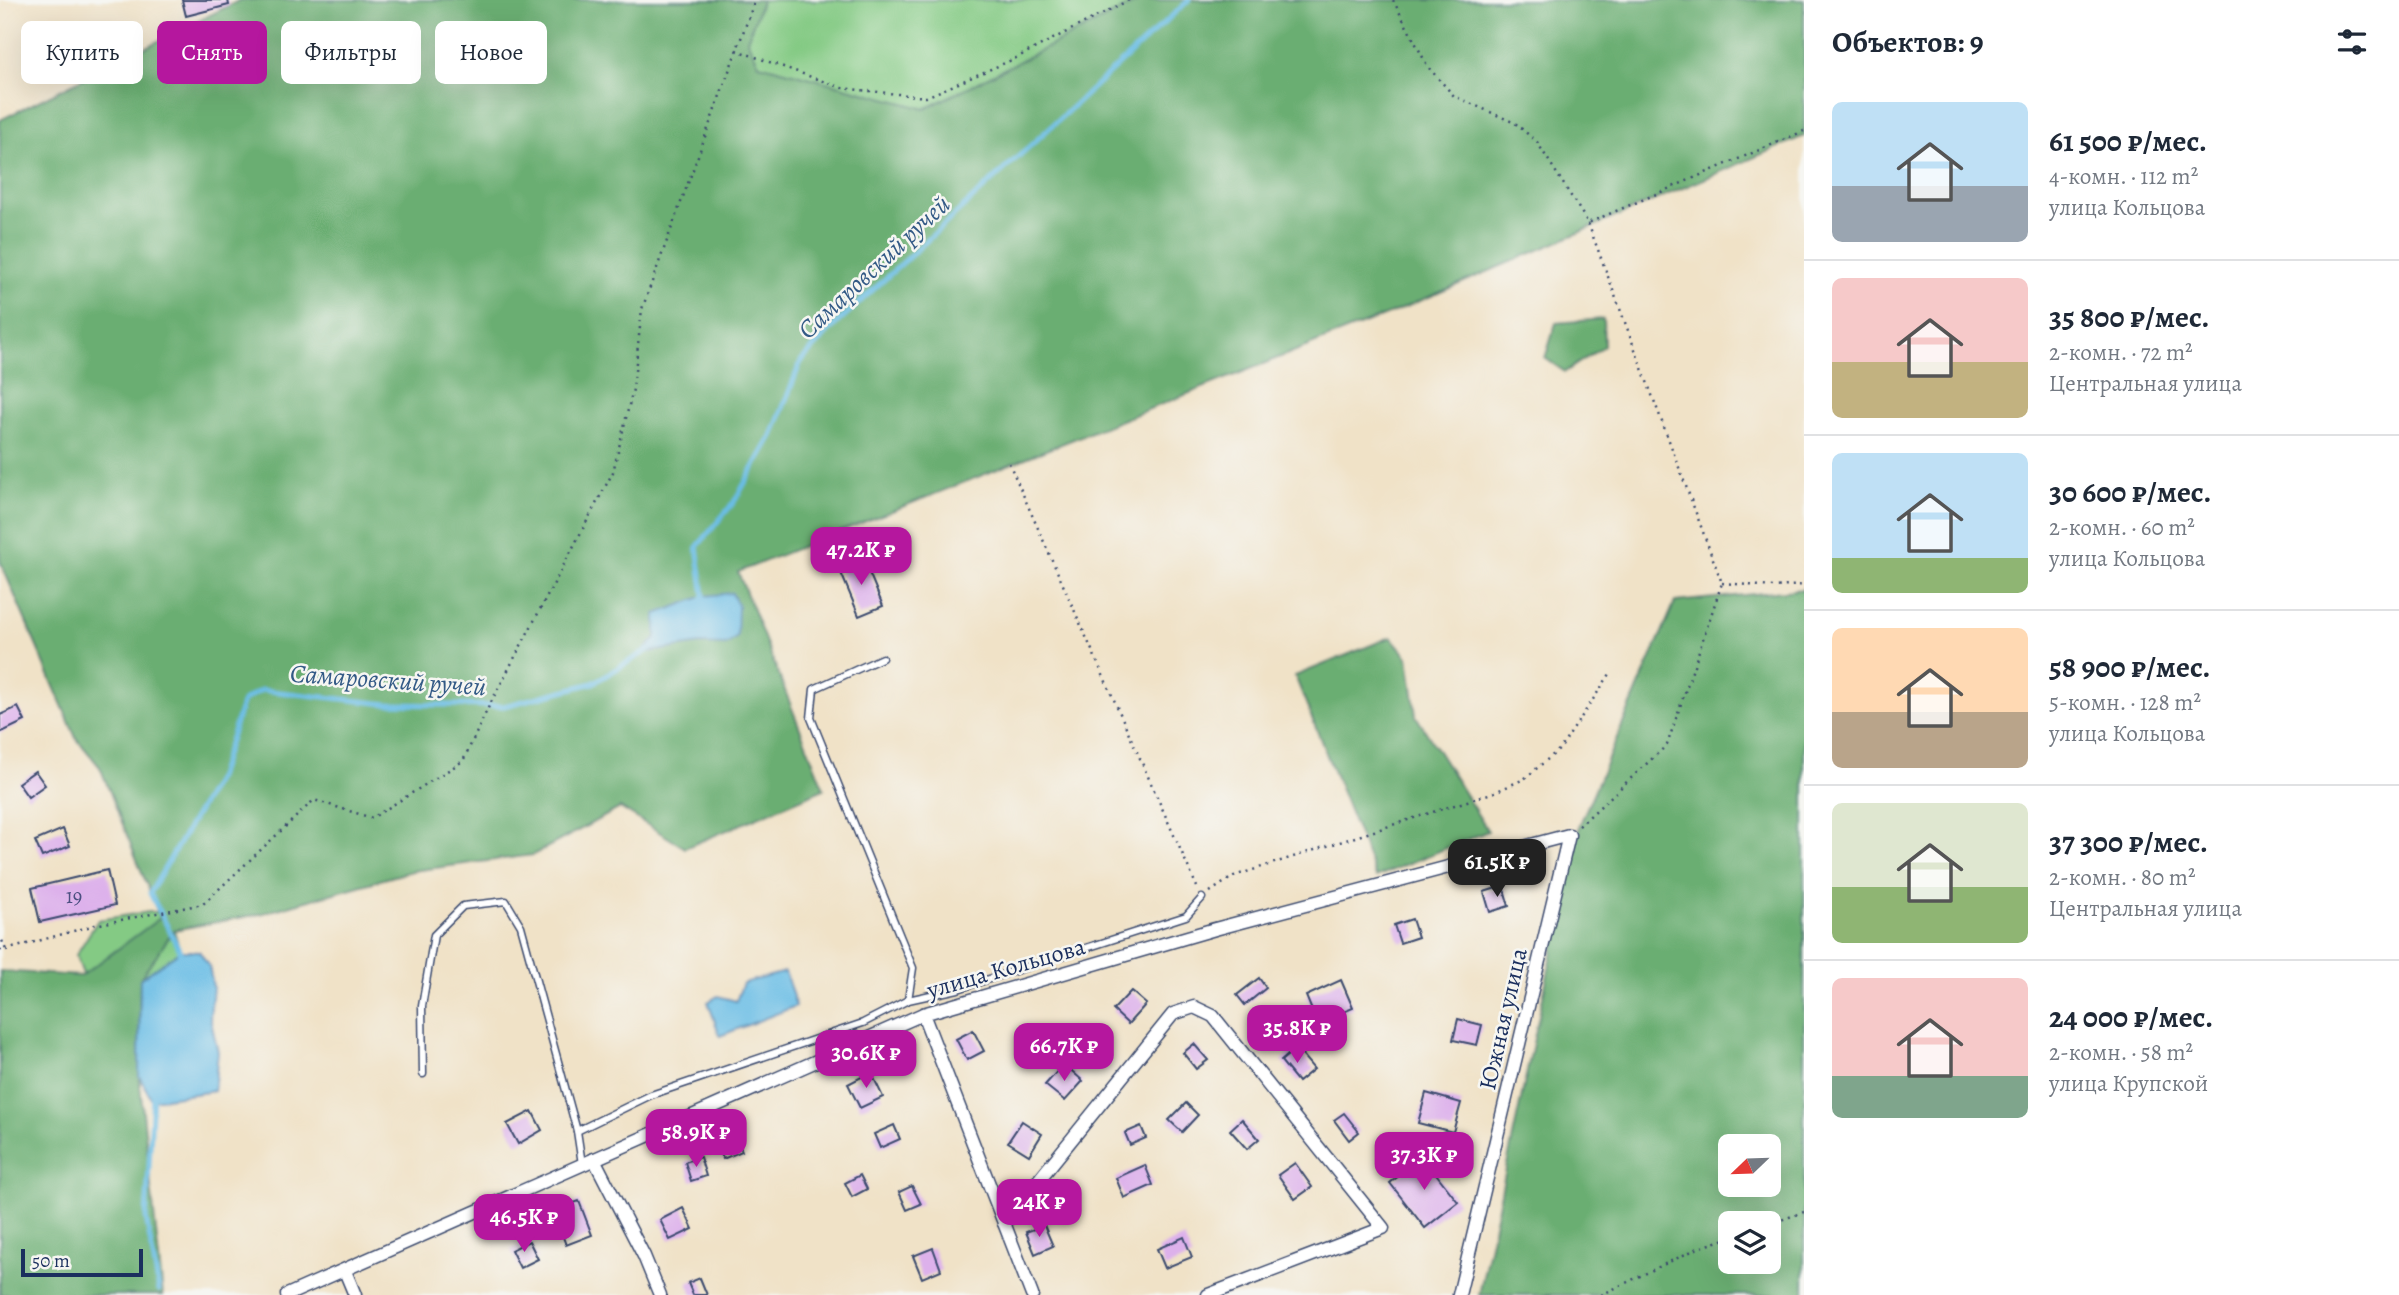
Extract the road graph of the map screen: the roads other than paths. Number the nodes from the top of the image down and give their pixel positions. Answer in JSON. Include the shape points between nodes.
{"nodes":[{"id":1,"x":882,"y":658,"type":"dead end"},
{"id":2,"x":1569,"y":835,"type":"joint"},
{"id":3,"x":1202,"y":898,"type":"road end"},
{"id":4,"x":908,"y":1000,"type":"junction"},
{"id":5,"x":923,"y":1014,"type":"junction"},
{"id":6,"x":423,"y":1074,"type":"dead end"},
{"id":7,"x":577,"y":1130,"type":"junction"},
{"id":8,"x":588,"y":1162,"type":"junction"},
{"id":9,"x":1004,"y":1223,"type":"junction"},
{"id":10,"x":345,"y":1271,"type":"junction"},
{"id":11,"x":287,"y":1295,"type":"edge"},
{"id":12,"x":355,"y":1295,"type":"edge"},
{"id":13,"x":660,"y":1295,"type":"edge"},
{"id":14,"x":1032,"y":1295,"type":"edge"},
{"id":15,"x":1208,"y":1295,"type":"edge"},
{"id":16,"x":1459,"y":1295,"type":"edge"}],
"edges":[{"from":1,"to":4,"type":"lane","via":[[814,689],[811,718],[914,968]]},
{"from":2,"to":5,"type":"street","name":"улица Кольцова","via":[[1215,929]]},
{"from":2,"to":16,"type":"street","name":"Южная улица"},
{"from":3,"to":4,"type":"lane","via":[[1186,916],[958,989]]},
{"from":4,"to":7,"type":"lane","via":[[863,1023],[651,1095]]},
{"from":5,"to":8,"type":"street","name":"улица Кольцова"},
{"from":5,"to":9,"type":"street"},
{"from":6,"to":7,"type":"lane","via":[[422,1006],[433,935],[463,906],[506,901],[521,926]]},
{"from":7,"to":8,"type":"lane"},
{"from":8,"to":10,"type":"street","name":"улица Кольцова"},
{"from":8,"to":13,"type":"street","via":[[644,1256]]},
{"from":9,"to":14,"type":"street"},
{"from":9,"to":15,"type":"street","via":[[1174,1014],[1194,1007],[1213,1016],[1383,1228]]},
{"from":10,"to":11,"type":"street","name":"улица Кольцова"},
{"from":10,"to":12,"type":"street"}]}
